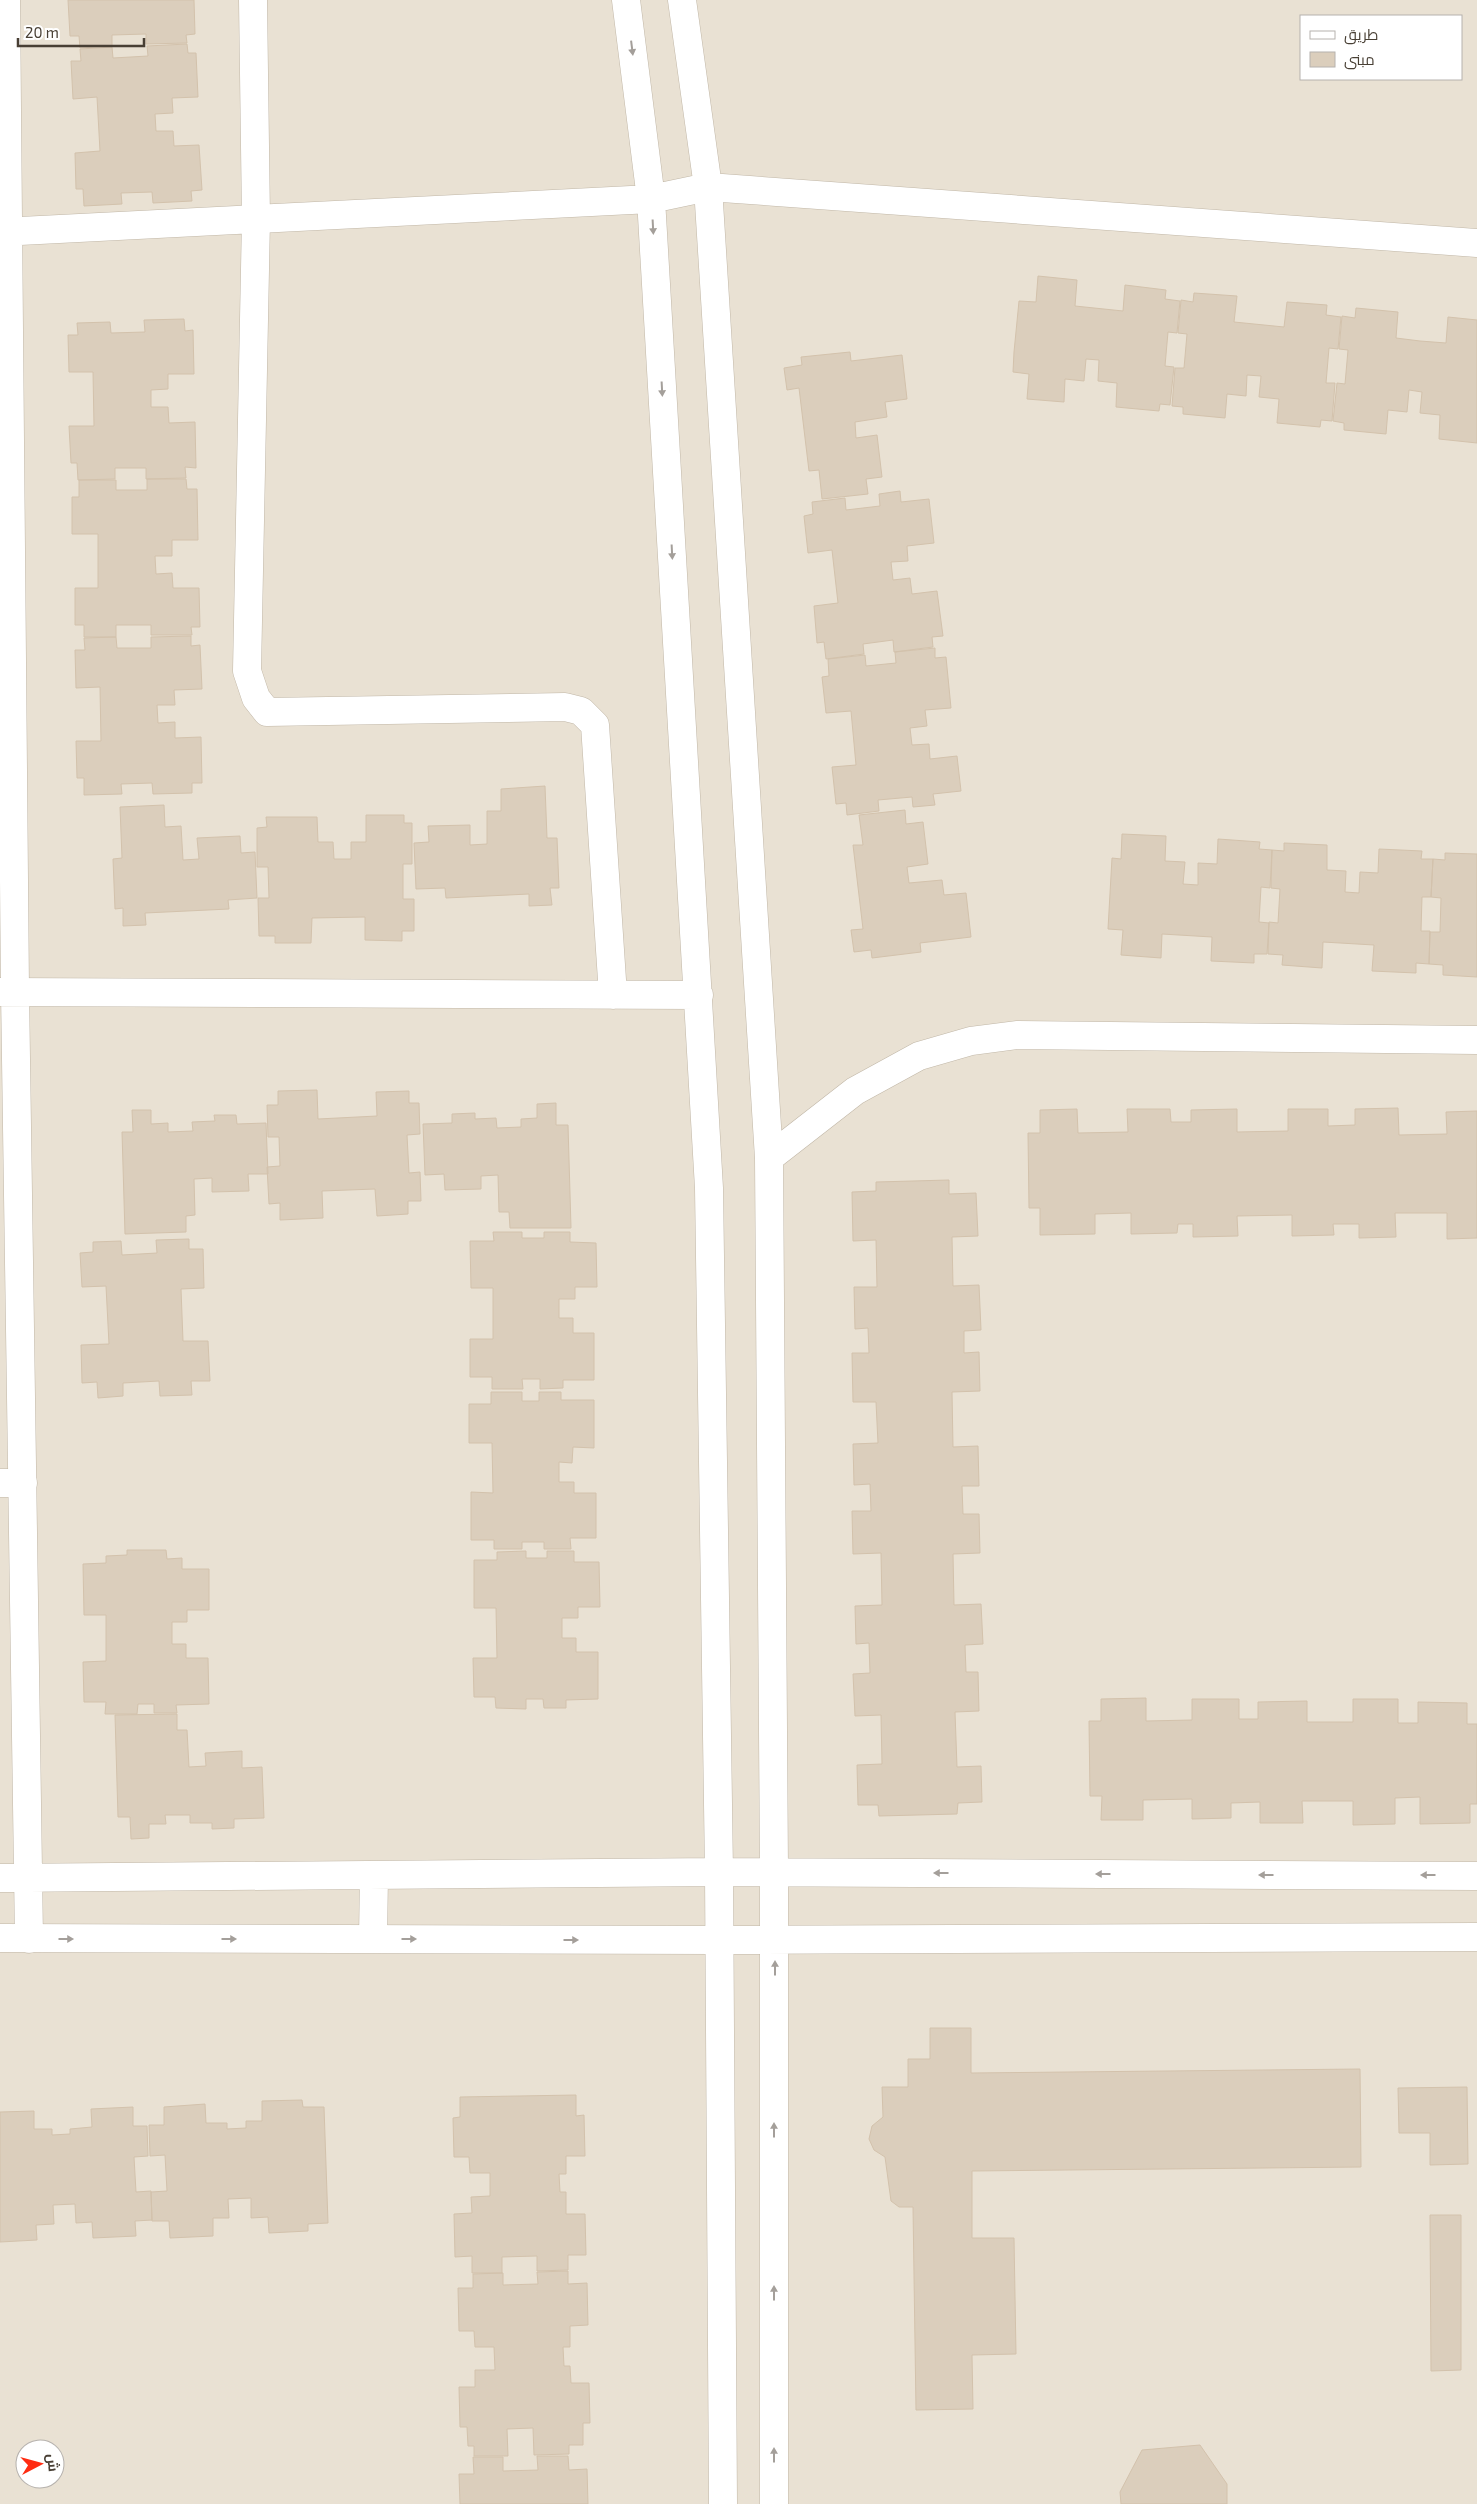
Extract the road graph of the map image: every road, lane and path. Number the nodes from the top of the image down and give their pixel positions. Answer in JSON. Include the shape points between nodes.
{"nodes":[{"id":1,"x":6,"y":0,"type":"edge"},
{"id":2,"x":253,"y":0,"type":"edge"},
{"id":3,"x":626,"y":0,"type":"edge"},
{"id":4,"x":682,"y":0,"type":"edge"},
{"id":5,"x":708,"y":187,"type":"junction"},
{"id":6,"x":651,"y":199,"type":"junction"},
{"id":7,"x":256,"y":219,"type":"junction"},
{"id":8,"x":3,"y":232,"type":"edge"},
{"id":9,"x":1477,"y":243,"type":"edge"},
{"id":10,"x":8,"y":991,"type":"edge"},
{"id":11,"x":613,"y":995,"type":"junction"},
{"id":12,"x":699,"y":995,"type":"junction"},
{"id":13,"x":1477,"y":1040,"type":"edge"},
{"id":14,"x":768,"y":1158,"type":"junction"},
{"id":15,"x":11,"y":1483,"type":"edge"},
{"id":16,"x":720,"y":1872,"type":"junction"},
{"id":17,"x":774,"y":1872,"type":"junction"},
{"id":18,"x":374,"y":1875,"type":"junction"},
{"id":19,"x":1477,"y":1876,"type":"edge"},
{"id":20,"x":0,"y":1878,"type":"edge"},
{"id":21,"x":29,"y":1878,"type":"junction"},
{"id":22,"x":0,"y":1938,"type":"edge"},
{"id":23,"x":1477,"y":1938,"type":"edge"},
{"id":24,"x":29,"y":1939,"type":"junction"},
{"id":25,"x":373,"y":1939,"type":"junction"},
{"id":26,"x":719,"y":1940,"type":"junction"},
{"id":27,"x":774,"y":1940,"type":"junction"},
{"id":28,"x":722,"y":2504,"type":"edge"},
{"id":29,"x":774,"y":2504,"type":"edge"}],
"edges":[{"from":1,"to":8,"type":"street"},
{"from":2,"to":7,"type":"street"},
{"from":3,"to":6,"type":"street","one_way":true},
{"from":4,"to":5,"type":"street"},
{"from":5,"to":6,"type":"street"},
{"from":5,"to":9,"type":"street"},
{"from":5,"to":14,"type":"street"},
{"from":6,"to":7,"type":"street"},
{"from":6,"to":12,"type":"street","one_way":true},
{"from":7,"to":8,"type":"street"},
{"from":7,"to":11,"type":"street","via":[[247,671],[256,698],[267,712],[564,707],[581,711],[595,725]]},
{"from":8,"to":10,"type":"street"},
{"from":10,"to":11,"type":"street"},
{"from":10,"to":15,"type":"street"},
{"from":11,"to":12,"type":"street"},
{"from":12,"to":16,"type":"street","via":[[709,1188]]},
{"from":13,"to":14,"type":"street","via":[[1018,1035],[971,1041],[919,1056],[855,1091]]},
{"from":14,"to":17,"type":"street"},
{"from":15,"to":21,"type":"street"},
{"from":16,"to":17,"type":"street"},
{"from":16,"to":18,"type":"street"},
{"from":16,"to":26,"type":"street"},
{"from":19,"to":17,"type":"street","one_way":true},
{"from":17,"to":27,"type":"street"},
{"from":18,"to":21,"type":"street"},
{"from":18,"to":25,"type":"street"},
{"from":20,"to":21,"type":"street"},
{"from":21,"to":24,"type":"street"},
{"from":22,"to":24,"type":"street"},
{"from":23,"to":27,"type":"street"},
{"from":24,"to":25,"type":"street","one_way":true},
{"from":25,"to":26,"type":"street","one_way":true},
{"from":26,"to":27,"type":"street"},
{"from":26,"to":28,"type":"street"},
{"from":29,"to":27,"type":"street","one_way":true}]}
